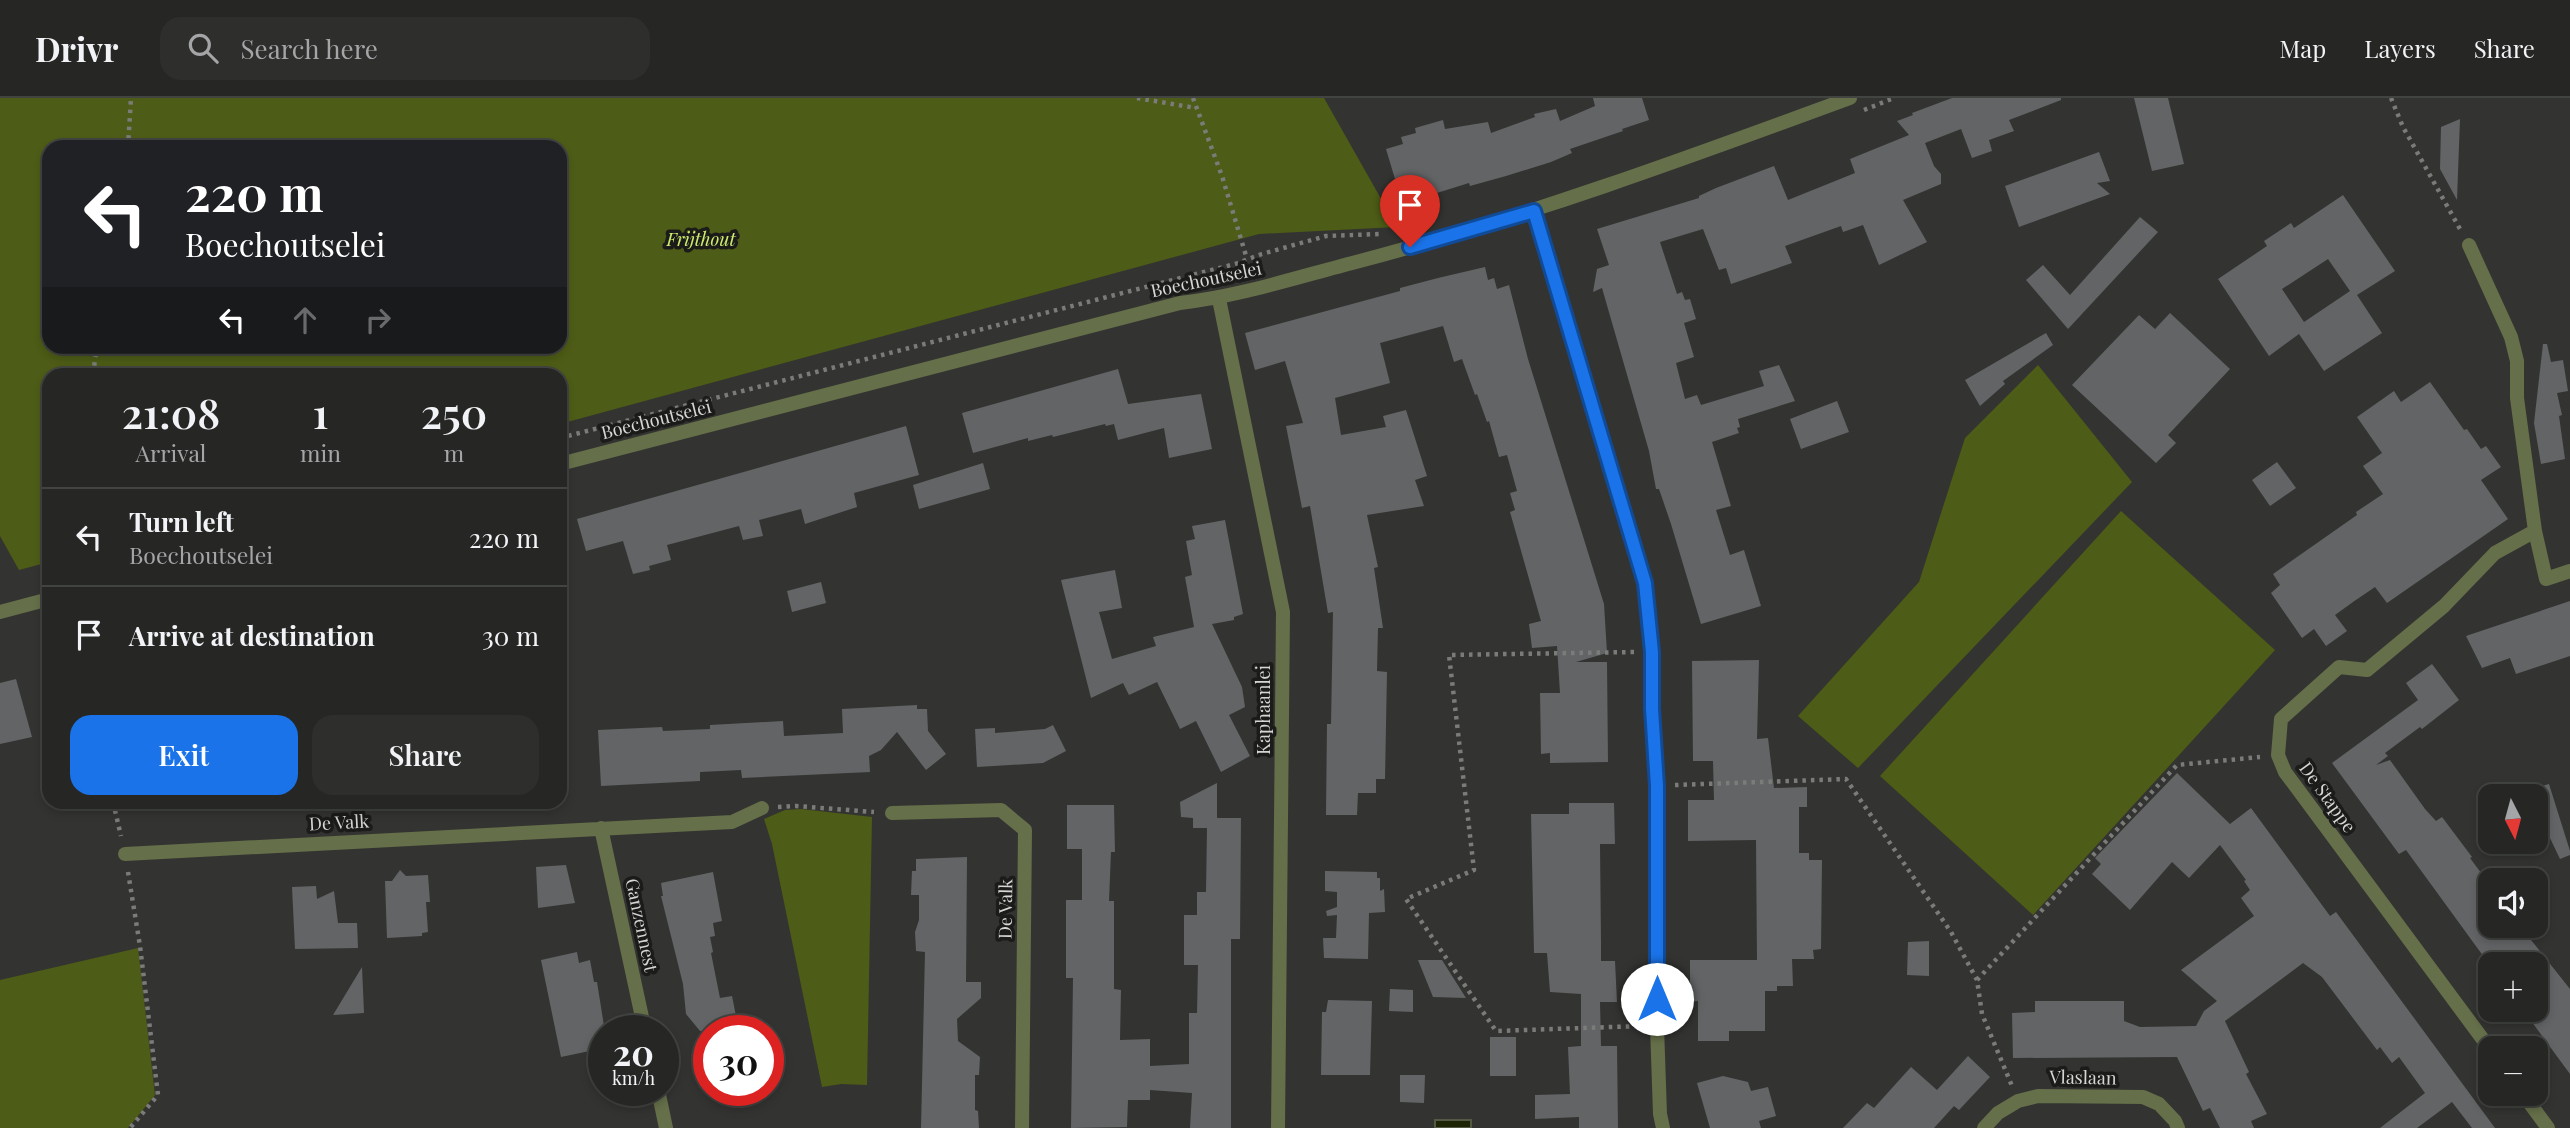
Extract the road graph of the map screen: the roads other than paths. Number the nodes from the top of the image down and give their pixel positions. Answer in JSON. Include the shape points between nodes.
{"nodes":[{"id":1,"x":1850,"y":98,"type":"edge"},
{"id":2,"x":1534,"y":211,"type":"junction"},
{"id":3,"x":2469,"y":245,"type":"road end"},
{"id":4,"x":1219,"y":299,"type":"junction"},
{"id":5,"x":567,"y":462,"type":"edge"},
{"id":6,"x":2535,"y":531,"type":"junction"},
{"id":7,"x":2570,"y":570,"type":"edge"},
{"id":8,"x":42,"y":601,"type":"edge"},
{"id":9,"x":0,"y":612,"type":"edge"},
{"id":10,"x":762,"y":808,"type":"road end"},
{"id":11,"x":892,"y":813,"type":"road end"},
{"id":12,"x":601,"y":828,"type":"junction"},
{"id":13,"x":125,"y":854,"type":"road end"},
{"id":14,"x":642,"y":1015,"type":"edge"},
{"id":15,"x":2480,"y":1036,"type":"edge"},
{"id":16,"x":661,"y":1106,"type":"edge"},
{"id":17,"x":2532,"y":1106,"type":"edge"},
{"id":18,"x":666,"y":1128,"type":"edge"},
{"id":19,"x":1022,"y":1128,"type":"edge"},
{"id":20,"x":1278,"y":1128,"type":"edge"},
{"id":21,"x":1663,"y":1128,"type":"edge"},
{"id":22,"x":1984,"y":1128,"type":"edge"},
{"id":23,"x":2178,"y":1128,"type":"edge"},
{"id":24,"x":2548,"y":1128,"type":"edge"}],
"edges":[{"from":1,"to":2,"type":"street","name":"Boechoutselei"},
{"from":2,"to":4,"type":"street","name":"Boechoutselei"},
{"from":2,"to":21,"type":"street","via":[[1645,583],[1657,786],[1657,1026]]},
{"from":3,"to":6,"type":"street","via":[[2511,337],[2517,361],[2517,398]]},
{"from":4,"to":5,"type":"street","name":"Boechoutselei","via":[[1180,303]]},
{"from":4,"to":20,"type":"street","name":"Kaphaanlei","via":[[1283,612]]},
{"from":6,"to":7,"type":"street","via":[[2546,579]]},
{"from":6,"to":15,"type":"street","name":"De Stappe","via":[[2495,553],[2444,606],[2367,670],[2339,667],[2281,719],[2278,755],[2285,772]]},
{"from":8,"to":9,"type":"street"},
{"from":10,"to":12,"type":"street","name":"De Valk","via":[[732,822]]},
{"from":11,"to":19,"type":"street","name":"De Valk","via":[[1001,810],[1025,830]]},
{"from":12,"to":13,"type":"street","name":"De Valk"},
{"from":12,"to":14,"type":"street","name":"Ganzennest"},
{"from":16,"to":18,"type":"street"},
{"from":17,"to":24,"type":"street"},
{"from":22,"to":23,"type":"street","name":"Vlaslaan","via":[[2018,1101],[2038,1096],[2143,1097],[2159,1104]]}]}
